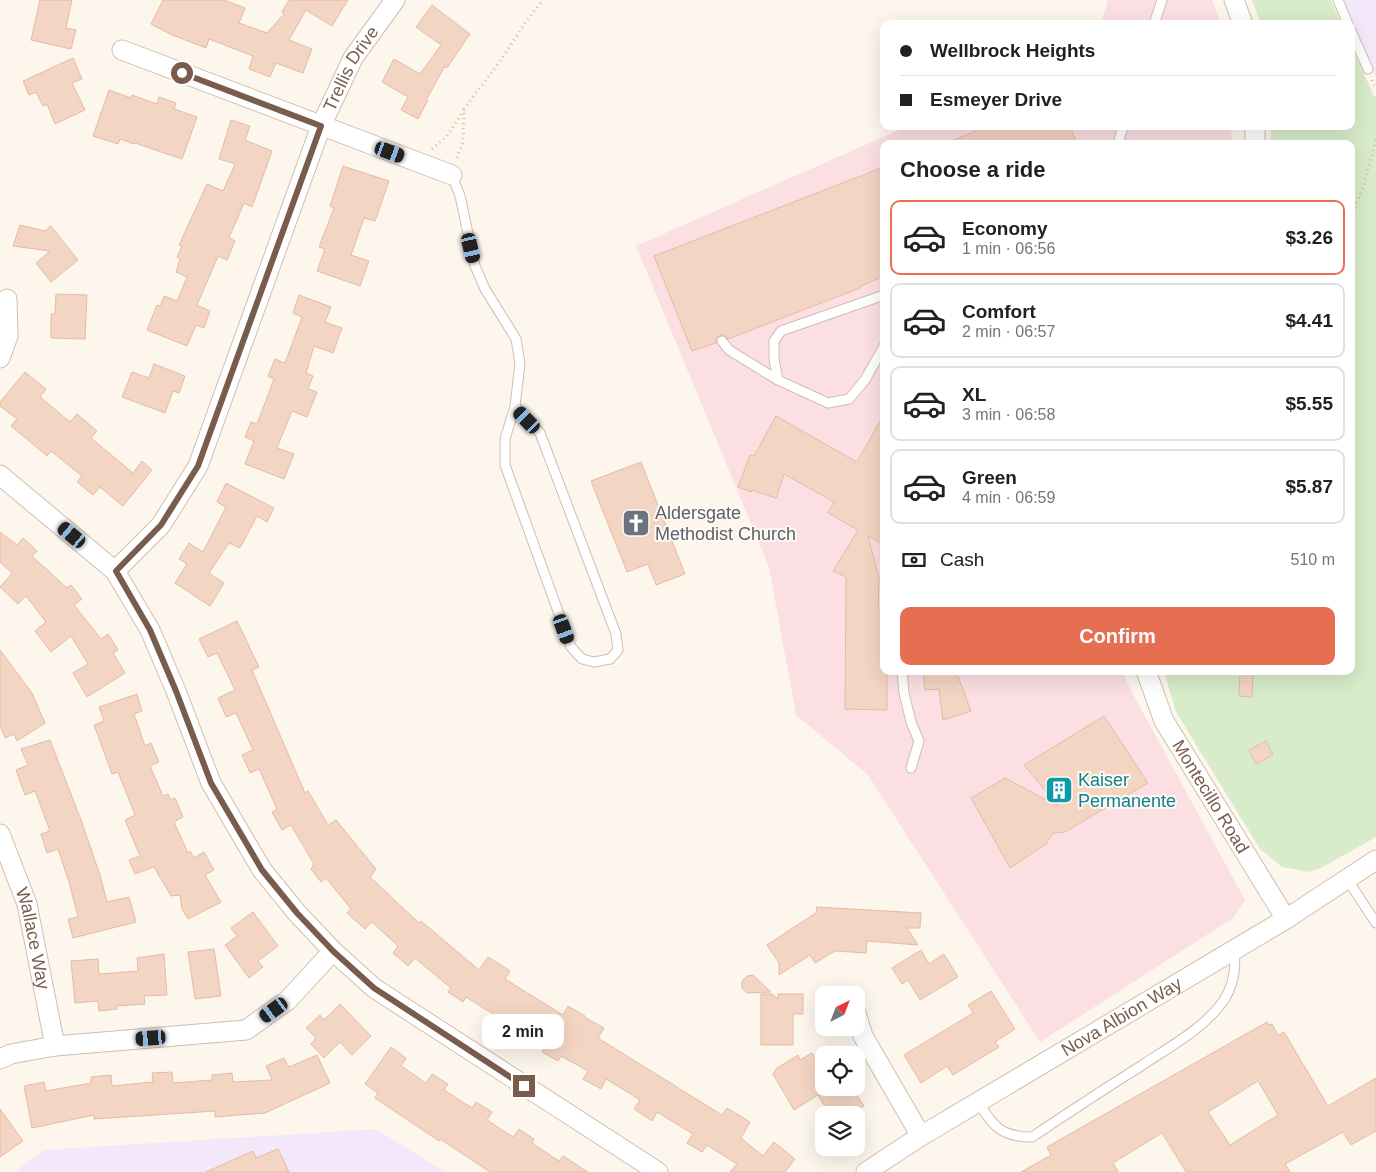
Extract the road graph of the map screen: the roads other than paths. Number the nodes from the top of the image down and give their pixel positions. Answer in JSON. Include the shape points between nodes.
{"nodes":[{"id":1,"x":395,"y":0,"type":"edge"},
{"id":2,"x":1162,"y":0,"type":"edge"},
{"id":3,"x":1234,"y":0,"type":"edge"},
{"id":4,"x":1338,"y":0,"type":"edge"},
{"id":5,"x":1155,"y":20,"type":"edge"},
{"id":6,"x":1242,"y":20,"type":"edge"},
{"id":7,"x":1346,"y":20,"type":"edge"},
{"id":8,"x":1355,"y":40,"type":"edge"},
{"id":9,"x":122,"y":50,"type":"dead end"},
{"id":10,"x":1368,"y":69,"type":"dead end"},
{"id":11,"x":321,"y":126,"type":"junction"},
{"id":12,"x":452,"y":175,"type":"joint"},
{"id":13,"x":880,"y":297,"type":"edge"},
{"id":14,"x":7,"y":299,"type":"dead end"},
{"id":15,"x":722,"y":341,"type":"dead end"},
{"id":16,"x":880,"y":353,"type":"edge"},
{"id":17,"x":0,"y":358,"type":"edge"},
{"id":18,"x":778,"y":380,"type":"junction"},
{"id":19,"x":514,"y":406,"type":"junction"},
{"id":20,"x":0,"y":475,"type":"edge"},
{"id":21,"x":116,"y":571,"type":"junction"},
{"id":22,"x":902,"y":675,"type":"edge"},
{"id":23,"x":1147,"y":675,"type":"edge"},
{"id":24,"x":911,"y":768,"type":"dead end"},
{"id":25,"x":0,"y":834,"type":"edge"},
{"id":26,"x":1376,"y":860,"type":"edge"},
{"id":27,"x":1347,"y":879,"type":"junction"},
{"id":28,"x":1286,"y":919,"type":"junction"},
{"id":29,"x":1376,"y":922,"type":"edge"},
{"id":30,"x":1234,"y":949,"type":"junction"},
{"id":31,"x":333,"y":951,"type":"junction"},
{"id":32,"x":863,"y":1036,"type":"edge"},
{"id":33,"x":55,"y":1046,"type":"junction"},
{"id":34,"x":0,"y":1059,"type":"edge"},
{"id":35,"x":978,"y":1102,"type":"junction"},
{"id":36,"x":921,"y":1136,"type":"junction"},
{"id":37,"x":658,"y":1172,"type":"edge"},
{"id":38,"x":866,"y":1172,"type":"edge"}],
"edges":[{"from":1,"to":11,"type":"street","name":"Trellis Drive","via":[[353,58]]},
{"from":2,"to":5,"type":"lane"},
{"from":3,"to":6,"type":"street"},
{"from":4,"to":7,"type":"lane"},
{"from":8,"to":10,"type":"lane"},
{"from":9,"to":11,"type":"street"},
{"from":11,"to":12,"type":"street"},
{"from":11,"to":21,"type":"street","name":"Trellis Drive","via":[[198,466],[161,525]]},
{"from":12,"to":19,"type":"lane","via":[[460,196],[475,266],[485,289],[516,339],[520,364]]},
{"from":13,"to":18,"type":"lane","via":[[781,331],[774,341]]},
{"from":14,"to":17,"type":"street","via":[[8,336]]},
{"from":15,"to":18,"type":"lane","via":[[729,350]]},
{"from":16,"to":18,"type":"lane","via":[[865,380],[849,399],[828,403]]},
{"from":19,"to":19,"type":"lane","via":[[506,440],[505,465],[571,647],[582,659],[594,662],[610,659],[618,650],[616,634],[540,433]]},
{"from":20,"to":21,"type":"street"},
{"from":21,"to":31,"type":"street","via":[[150,630],[211,783],[262,870]]},
{"from":22,"to":24,"type":"lane","via":[[911,722],[919,741]]},
{"from":23,"to":28,"type":"street","name":"Montecillo Road","via":[[1164,721]]},
{"from":25,"to":33,"type":"street","name":"Wallace Way","via":[[27,904]]},
{"from":26,"to":27,"type":"street","name":"Nova Albion Way"},
{"from":27,"to":28,"type":"street","name":"Nova Albion Way"},
{"from":27,"to":29,"type":"lane"},
{"from":28,"to":30,"type":"street","name":"Nova Albion Way"},
{"from":30,"to":35,"type":"street","name":"Nova Albion Way"},
{"from":30,"to":35,"type":"lane","via":[[1236,967],[1230,987],[1213,1014],[1186,1036],[1032,1136],[1018,1137],[992,1124]]},
{"from":31,"to":33,"type":"street","via":[[288,1000],[246,1030]]},
{"from":31,"to":37,"type":"street","via":[[374,988]]},
{"from":32,"to":36,"type":"street"},
{"from":33,"to":34,"type":"street"},
{"from":35,"to":36,"type":"street","name":"Nova Albion Way"},
{"from":36,"to":38,"type":"street","name":"Nova Albion Way","via":[[885,1163]]}]}
